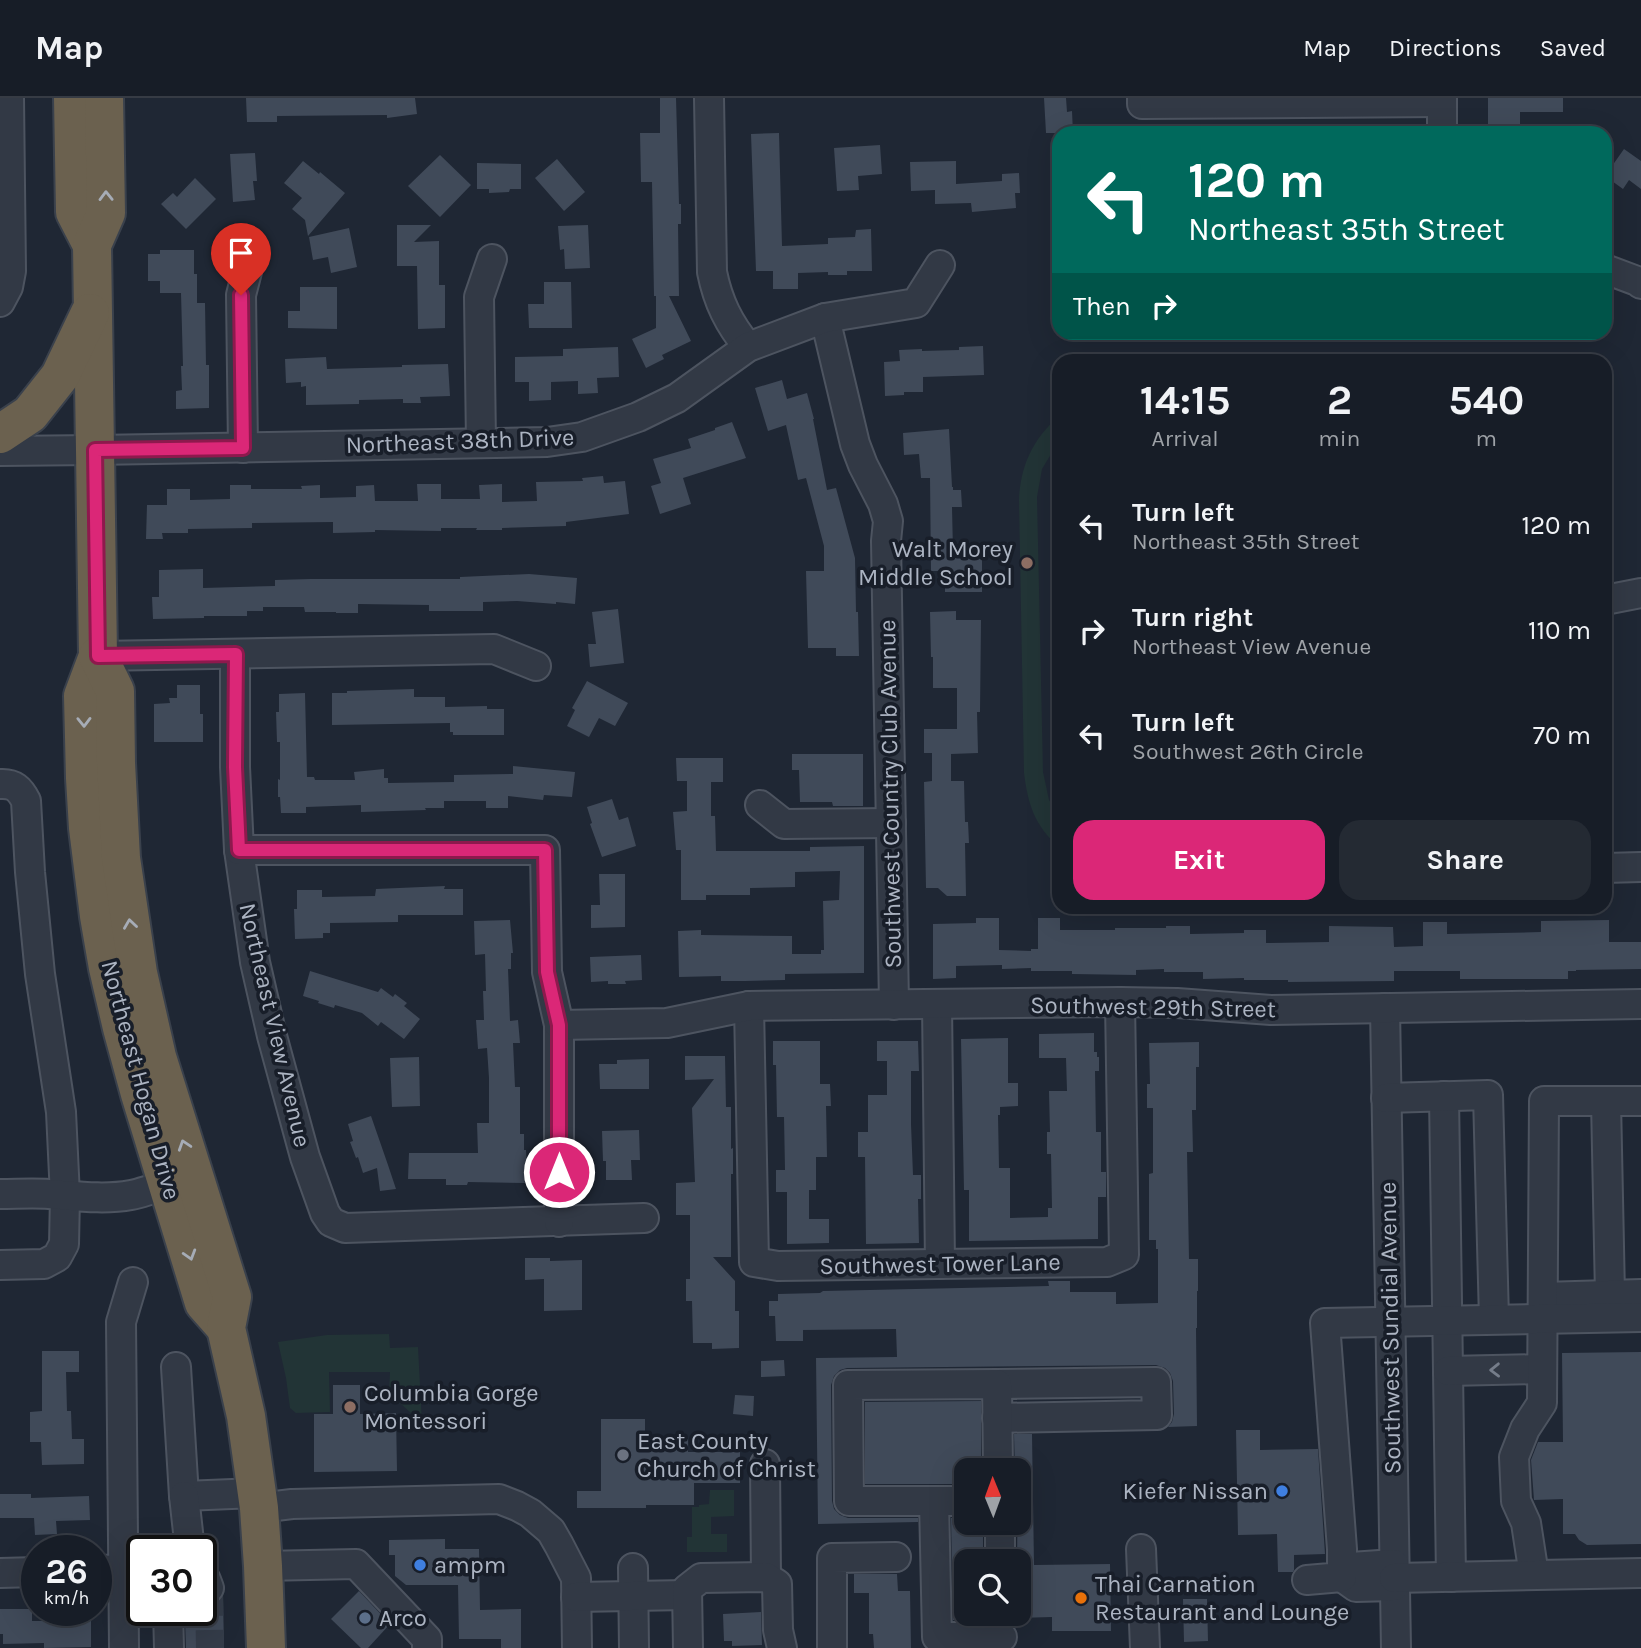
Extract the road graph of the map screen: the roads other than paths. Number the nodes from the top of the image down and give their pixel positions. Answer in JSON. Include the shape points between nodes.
{"nodes":[{"id":1,"x":9,"y":98,"type":"edge"},
{"id":2,"x":73,"y":98,"type":"edge"},
{"id":3,"x":104,"y":98,"type":"edge"},
{"id":4,"x":709,"y":98,"type":"edge"},
{"id":5,"x":1442,"y":100,"type":"edge"},
{"id":6,"x":1142,"y":101,"type":"edge"},
{"id":7,"x":1442,"y":126,"type":"edge"},
{"id":8,"x":89,"y":144,"type":"junction"},
{"id":9,"x":251,"y":256,"type":"dead end"},
{"id":10,"x":492,"y":260,"type":"dead end"},
{"id":11,"x":940,"y":265,"type":"dead end"},
{"id":12,"x":1612,"y":272,"type":"edge"},
{"id":13,"x":1641,"y":284,"type":"edge"},
{"id":14,"x":0,"y":302,"type":"edge"},
{"id":15,"x":93,"y":308,"type":"junction"},
{"id":16,"x":825,"y":318,"type":"junction"},
{"id":17,"x":748,"y":347,"type":"junction"},
{"id":18,"x":0,"y":434,"type":"edge"},
{"id":19,"x":481,"y":443,"type":"junction"},
{"id":20,"x":243,"y":448,"type":"junction"},
{"id":21,"x":95,"y":450,"type":"junction"},
{"id":22,"x":0,"y":451,"type":"edge"},
{"id":23,"x":1640,"y":592,"type":"edge"},
{"id":24,"x":1612,"y":598,"type":"edge"},
{"id":25,"x":236,"y":654,"type":"junction"},
{"id":26,"x":98,"y":656,"type":"junction"},
{"id":27,"x":536,"y":666,"type":"dead end"},
{"id":28,"x":0,"y":784,"type":"edge"},
{"id":29,"x":760,"y":805,"type":"dead end"},
{"id":30,"x":891,"y":823,"type":"junction"},
{"id":31,"x":239,"y":850,"type":"junction"},
{"id":32,"x":1641,"y":867,"type":"edge"},
{"id":33,"x":1612,"y":868,"type":"edge"},
{"id":34,"x":1120,"y":1002,"type":"junction"},
{"id":35,"x":937,"y":1004,"type":"junction"},
{"id":36,"x":1641,"y":1004,"type":"edge"},
{"id":37,"x":894,"y":1005,"type":"junction"},
{"id":38,"x":749,"y":1006,"type":"junction"},
{"id":39,"x":1385,"y":1008,"type":"junction"},
{"id":40,"x":559,"y":1025,"type":"junction"},
{"id":41,"x":1444,"y":1096,"type":"junction"},
{"id":42,"x":1386,"y":1098,"type":"junction"},
{"id":43,"x":1606,"y":1101,"type":"junction"},
{"id":44,"x":1641,"y":1101,"type":"edge"},
{"id":45,"x":0,"y":1194,"type":"edge"},
{"id":46,"x":65,"y":1196,"type":"junction"},
{"id":47,"x":184,"y":1205,"type":"junction"},
{"id":48,"x":644,"y":1218,"type":"dead end"},
{"id":49,"x":559,"y":1222,"type":"junction"},
{"id":50,"x":940,"y":1264,"type":"junction"},
{"id":51,"x":0,"y":1265,"type":"edge"},
{"id":52,"x":132,"y":1282,"type":"dead end"},
{"id":53,"x":1641,"y":1294,"type":"edge"},
{"id":54,"x":1610,"y":1295,"type":"junction"},
{"id":55,"x":1543,"y":1308,"type":"junction"},
{"id":56,"x":1641,"y":1317,"type":"edge"},
{"id":57,"x":1494,"y":1319,"type":"junction"},
{"id":58,"x":1447,"y":1320,"type":"junction"},
{"id":59,"x":1390,"y":1321,"type":"junction"},
{"id":60,"x":176,"y":1367,"type":"dead end"},
{"id":61,"x":1542,"y":1369,"type":"junction"},
{"id":62,"x":1448,"y":1371,"type":"junction"},
{"id":63,"x":997,"y":1384,"type":"junction"},
{"id":64,"x":998,"y":1419,"type":"junction"},
{"id":65,"x":998,"y":1458,"type":"edge"},
{"id":66,"x":765,"y":1465,"type":"dead end"},
{"id":67,"x":184,"y":1496,"type":"junction"},
{"id":68,"x":954,"y":1500,"type":"edge"},
{"id":69,"x":258,"y":1501,"type":"junction"},
{"id":70,"x":934,"y":1501,"type":"junction"},
{"id":71,"x":188,"y":1535,"type":"edge"},
{"id":72,"x":1141,"y":1549,"type":"dead end"},
{"id":73,"x":896,"y":1557,"type":"dead end"},
{"id":74,"x":264,"y":1566,"type":"junction"},
{"id":75,"x":633,"y":1568,"type":"dead end"},
{"id":76,"x":120,"y":1569,"type":"edge"},
{"id":77,"x":21,"y":1572,"type":"edge"},
{"id":78,"x":0,"y":1573,"type":"edge"},
{"id":79,"x":1641,"y":1573,"type":"edge"},
{"id":80,"x":1534,"y":1575,"type":"junction"},
{"id":81,"x":1394,"y":1576,"type":"junction"},
{"id":82,"x":766,"y":1577,"type":"junction"},
{"id":83,"x":1342,"y":1577,"type":"junction"},
{"id":84,"x":1451,"y":1577,"type":"junction"},
{"id":85,"x":1307,"y":1580,"type":"dead end"},
{"id":86,"x":687,"y":1595,"type":"junction"},
{"id":87,"x":633,"y":1596,"type":"junction"},
{"id":88,"x":576,"y":1597,"type":"junction"},
{"id":89,"x":168,"y":1626,"type":"edge"},
{"id":90,"x":1006,"y":1633,"type":"edge"},
{"id":91,"x":124,"y":1648,"type":"edge"},
{"id":92,"x":169,"y":1648,"type":"edge"},
{"id":93,"x":266,"y":1648,"type":"edge"},
{"id":94,"x":427,"y":1648,"type":"edge"},
{"id":95,"x":577,"y":1648,"type":"edge"},
{"id":96,"x":634,"y":1648,"type":"edge"},
{"id":97,"x":688,"y":1648,"type":"edge"},
{"id":98,"x":782,"y":1648,"type":"edge"},
{"id":99,"x":832,"y":1648,"type":"edge"},
{"id":100,"x":1145,"y":1648,"type":"edge"},
{"id":101,"x":1395,"y":1648,"type":"edge"}],
"edges":[{"from":1,"to":14,"type":"street","via":[[10,271]]},
{"from":2,"to":8,"type":"highway"},
{"from":3,"to":8,"type":"highway"},
{"from":4,"to":17,"type":"street","via":[[712,272],[724,312]]},
{"from":5,"to":6,"type":"street"},
{"from":5,"to":7,"type":"street"},
{"from":8,"to":15,"type":"highway","name":"Northeast Hogan Drive","via":[[75,212],[92,245]]},
{"from":9,"to":20,"type":"street","via":[[241,295]]},
{"from":10,"to":19,"type":"street","via":[[479,298]]},
{"from":11,"to":16,"type":"street","name":"Northeast 38th Drive","via":[[916,303]]},
{"from":12,"to":13,"type":"street"},
{"from":15,"to":18,"type":"highway","via":[[60,376],[30,414]]},
{"from":15,"to":21,"type":"highway","name":"Northeast Hogan Drive"},
{"from":16,"to":17,"type":"street","name":"Northeast 38th Drive"},
{"from":16,"to":30,"type":"street","name":"Southwest Country Club Avenue","via":[[855,444],[888,521]]},
{"from":17,"to":19,"type":"street","name":"Northeast 38th Drive","via":[[677,398],[638,418],[582,437]]},
{"from":19,"to":20,"type":"street","name":"Northeast 38th Drive"},
{"from":20,"to":21,"type":"street","name":"Northeast 38th Drive"},
{"from":21,"to":22,"type":"street","name":"Northeast 38th Drive"},
{"from":21,"to":26,"type":"highway","name":"Northeast Hogan Drive"},
{"from":23,"to":24,"type":"street"},
{"from":25,"to":26,"type":"street"},
{"from":25,"to":27,"type":"street","via":[[494,649]]},
{"from":25,"to":31,"type":"street","name":"Northeast View Avenue"},
{"from":26,"to":47,"type":"highway","name":"Northeast Hogan Drive","via":[[83,696],[88,828],[96,893],[121,1028],[140,1094]]},
{"from":28,"to":46,"type":"street","via":[[21,790],[26,800],[40,974],[61,1112]]},
{"from":29,"to":30,"type":"street","via":[[784,824]]},
{"from":30,"to":37,"type":"street","name":"Southwest Country Club Avenue"},
{"from":31,"to":40,"type":"street","via":[[545,850],[547,972]]},
{"from":31,"to":49,"type":"street","name":"Northeast View Avenue","via":[[272,1035],[305,1157],[331,1222],[345,1228]]},
{"from":32,"to":33,"type":"street"},
{"from":34,"to":35,"type":"street","name":"Southwest 29th Street"},
{"from":34,"to":39,"type":"street","name":"Southwest 29th Street","via":[[1271,1010]]},
{"from":34,"to":50,"type":"street","name":"Southwest Tower Lane","via":[[1124,1255],[1107,1262]]},
{"from":35,"to":37,"type":"street","name":"Southwest 29th Street"},
{"from":35,"to":50,"type":"street"},
{"from":36,"to":39,"type":"street","name":"Southwest 29th Street"},
{"from":37,"to":38,"type":"street","name":"Southwest 29th Street"},
{"from":38,"to":40,"type":"street","name":"Southwest 29th Street","via":[[667,1023]]},
{"from":38,"to":50,"type":"street","name":"Southwest Tower Lane","via":[[754,1262],[778,1266]]},
{"from":39,"to":42,"type":"street","name":"Southwest Sundial Avenue"},
{"from":40,"to":49,"type":"street"},
{"from":41,"to":42,"type":"street"},
{"from":41,"to":57,"type":"street","via":[[1488,1095]]},
{"from":41,"to":58,"type":"street"},
{"from":42,"to":59,"type":"street","name":"Southwest Sundial Avenue"},
{"from":43,"to":44,"type":"street"},
{"from":43,"to":54,"type":"street"},
{"from":43,"to":55,"type":"street","via":[[1544,1101]]},
{"from":45,"to":46,"type":"street"},
{"from":46,"to":47,"type":"street","via":[[130,1196]]},
{"from":46,"to":51,"type":"street","via":[[64,1244],[57,1256],[44,1264]]},
{"from":47,"to":69,"type":"highway","name":"Northeast Hogan Drive","via":[[204,1303],[226,1328],[246,1416]]},
{"from":48,"to":49,"type":"street"},
{"from":52,"to":76,"type":"street","via":[[121,1322]]},
{"from":53,"to":54,"type":"street"},
{"from":54,"to":55,"type":"street"},
{"from":55,"to":56,"type":"street"},
{"from":55,"to":57,"type":"street"},
{"from":55,"to":61,"type":"street"},
{"from":57,"to":58,"type":"street"},
{"from":58,"to":59,"type":"street"},
{"from":58,"to":62,"type":"street"},
{"from":59,"to":81,"type":"street","name":"Southwest Sundial Avenue"},
{"from":59,"to":83,"type":"street","via":[[1325,1322]]},
{"from":60,"to":67,"type":"street"},
{"from":61,"to":62,"type":"street","one_way":true},
{"from":61,"to":80,"type":"street","via":[[1542,1403],[1514,1457],[1517,1501]]},
{"from":62,"to":84,"type":"street"},
{"from":63,"to":64,"type":"street"},
{"from":63,"to":64,"type":"street","via":[[1156,1382],[1157,1415]]},
{"from":63,"to":70,"type":"street","via":[[848,1385],[849,1501]]},
{"from":64,"to":65,"type":"street"},
{"from":66,"to":82,"type":"street"},
{"from":67,"to":69,"type":"street"},
{"from":67,"to":71,"type":"street"},
{"from":68,"to":70,"type":"street"},
{"from":69,"to":74,"type":"highway","name":"Northeast Hogan Drive"},
{"from":69,"to":88,"type":"street","via":[[499,1499],[530,1513],[551,1531],[576,1578]]},
{"from":70,"to":90,"type":"street","via":[[937,1637]]},
{"from":72,"to":100,"type":"street"},
{"from":73,"to":99,"type":"street","via":[[832,1558]]},
{"from":74,"to":93,"type":"highway","name":"Northeast Hogan Drive"},
{"from":74,"to":94,"type":"street","via":[[356,1564],[427,1639]]},
{"from":75,"to":87,"type":"street"},
{"from":76,"to":91,"type":"street"},
{"from":77,"to":78,"type":"street"},
{"from":79,"to":80,"type":"street"},
{"from":80,"to":84,"type":"street"},
{"from":81,"to":83,"type":"street","via":[[1351,1567]]},
{"from":81,"to":84,"type":"street"},
{"from":81,"to":101,"type":"street","name":"Southwest Sundial Avenue"},
{"from":82,"to":86,"type":"street","via":[[701,1578],[687,1589]]},
{"from":82,"to":98,"type":"street","via":[[777,1584]]},
{"from":83,"to":85,"type":"street"},
{"from":86,"to":87,"type":"street"},
{"from":86,"to":97,"type":"street"},
{"from":87,"to":88,"type":"street"},
{"from":87,"to":96,"type":"street"},
{"from":88,"to":95,"type":"street"},
{"from":89,"to":92,"type":"street"}]}
